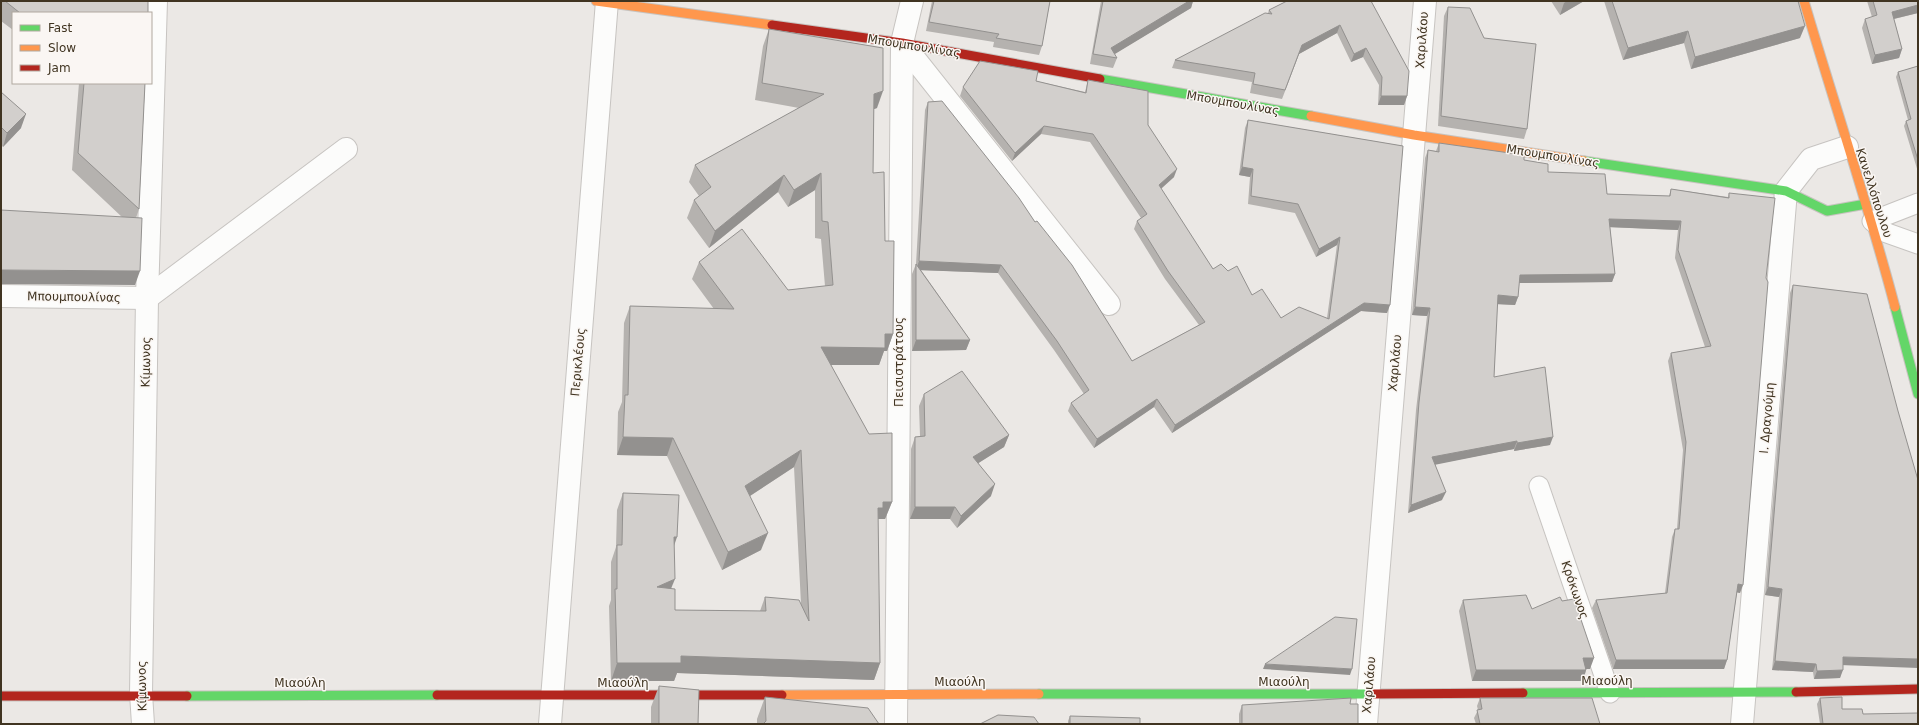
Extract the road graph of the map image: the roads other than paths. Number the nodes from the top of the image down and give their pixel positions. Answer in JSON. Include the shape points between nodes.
{"nodes":[{"id":1,"x":156,"y":1,"type":"edge"},
{"id":2,"x":912,"y":1,"type":"edge"},
{"id":3,"x":1425,"y":1,"type":"edge"},
{"id":4,"x":1804,"y":1,"type":"edge"},
{"id":5,"x":603,"y":2,"type":"edge"},
{"id":6,"x":902,"y":43,"type":"junction"},
{"id":7,"x":1414,"y":135,"type":"junction"},
{"id":8,"x":1847,"y":147,"type":"junction"},
{"id":9,"x":346,"y":149,"type":"dead end"},
{"id":10,"x":1786,"y":191,"type":"junction"},
{"id":11,"x":1918,"y":203,"type":"edge"},
{"id":12,"x":1869,"y":213,"type":"junction"},
{"id":13,"x":1918,"y":244,"type":"edge"},
{"id":14,"x":1,"y":296,"type":"edge"},
{"id":15,"x":147,"y":298,"type":"junction"},
{"id":16,"x":1109,"y":304,"type":"dead end"},
{"id":17,"x":1918,"y":394,"type":"edge"},
{"id":18,"x":1539,"y":486,"type":"dead end"},
{"id":19,"x":1918,"y":689,"type":"edge"},
{"id":20,"x":1610,"y":693,"type":"junction"},
{"id":21,"x":1745,"y":693,"type":"junction"},
{"id":22,"x":141,"y":694,"type":"junction"},
{"id":23,"x":896,"y":694,"type":"junction"},
{"id":24,"x":1368,"y":694,"type":"junction"},
{"id":25,"x":1,"y":696,"type":"edge"},
{"id":26,"x":551,"y":696,"type":"junction"},
{"id":27,"x":142,"y":724,"type":"edge"},
{"id":28,"x":550,"y":724,"type":"edge"},
{"id":29,"x":896,"y":724,"type":"edge"},
{"id":30,"x":1366,"y":724,"type":"edge"},
{"id":31,"x":1742,"y":724,"type":"edge"}],
"edges":[{"from":1,"to":15,"type":"street","name":"Κίμωνος"},
{"from":2,"to":6,"type":"street","name":"Πεισιστράτους"},
{"from":3,"to":7,"type":"street","name":"Χαριλάου"},
{"from":4,"to":8,"type":"street","name":"Κανελλόπουλου"},
{"from":5,"to":6,"type":"street","name":"Μπουμπουλίνας"},
{"from":5,"to":26,"type":"street","name":"Περικλέους"},
{"from":6,"to":7,"type":"street","name":"Μπουμπουλίνας"},
{"from":6,"to":16,"type":"street"},
{"from":6,"to":23,"type":"street","name":"Πεισιστράτους"},
{"from":7,"to":10,"type":"street","name":"Μπουμπουλίνας"},
{"from":7,"to":24,"type":"street","name":"Χαριλάου"},
{"from":8,"to":10,"type":"street","via":[[1810,159]]},
{"from":8,"to":12,"type":"street","name":"Κανελλόπουλου"},
{"from":9,"to":15,"type":"street"},
{"from":10,"to":12,"type":"street","name":"Μπουμπουλίνας","via":[[1827,211]]},
{"from":10,"to":21,"type":"street","name":"Ι. Δραγούμη"},
{"from":11,"to":12,"type":"lane"},
{"from":12,"to":13,"type":"lane","via":[[1887,233]]},
{"from":12,"to":17,"type":"street","name":"Κανελλόπουλου"},
{"from":14,"to":15,"type":"street","name":"Μπουμπουλίνας"},
{"from":15,"to":22,"type":"street","name":"Κίμωνος"},
{"from":18,"to":20,"type":"lane","name":"Κρόκωνος"},
{"from":19,"to":21,"type":"street","name":"Μιαούλη"},
{"from":20,"to":21,"type":"street","name":"Μιαούλη"},
{"from":20,"to":24,"type":"street","name":"Μιαούλη"},
{"from":21,"to":31,"type":"street","name":"Ι. Δραγούμη"},
{"from":22,"to":25,"type":"street","name":"Μιαούλη"},
{"from":22,"to":26,"type":"street","name":"Μιαούλη"},
{"from":22,"to":27,"type":"street","name":"Κίμωνος"},
{"from":23,"to":24,"type":"street","name":"Μιαούλη"},
{"from":23,"to":26,"type":"street","name":"Μιαούλη"},
{"from":23,"to":29,"type":"street","name":"Πεισιστράτους"},
{"from":24,"to":30,"type":"street","name":"Χαριλάου"},
{"from":26,"to":28,"type":"street","name":"Περικλέους"}]}
